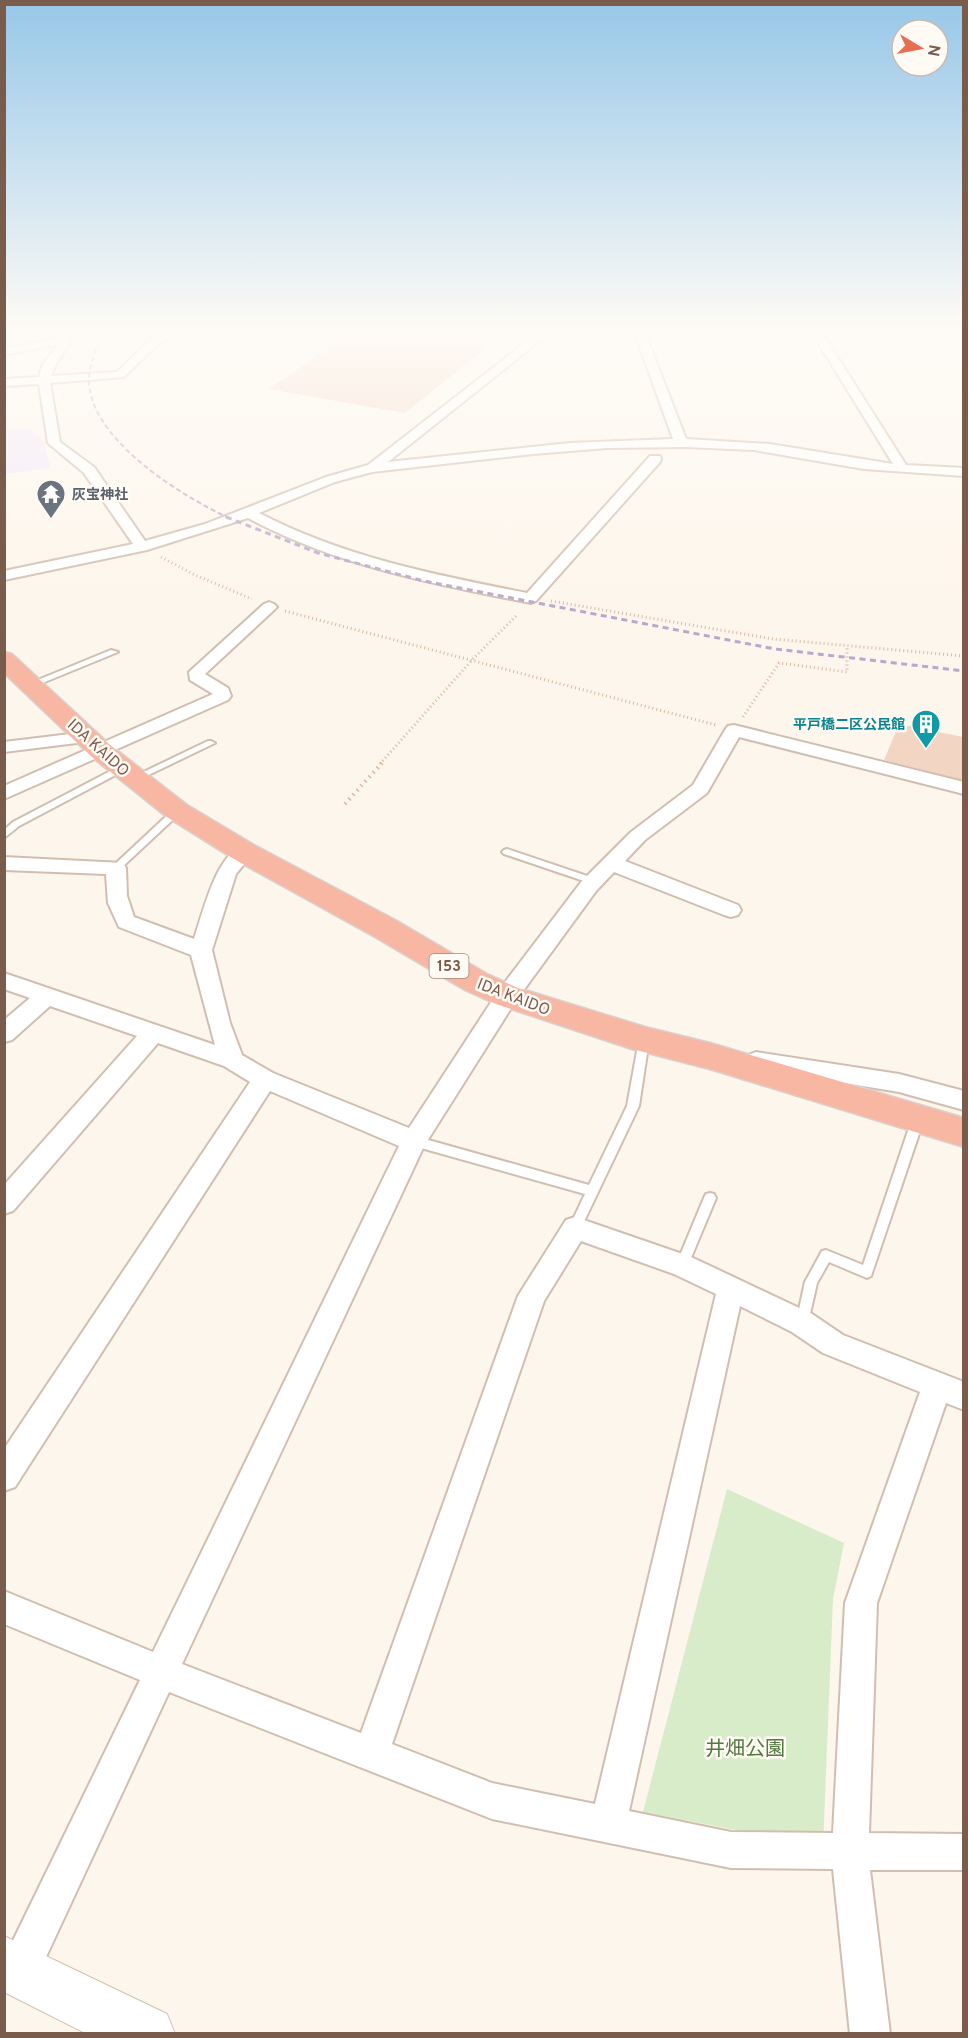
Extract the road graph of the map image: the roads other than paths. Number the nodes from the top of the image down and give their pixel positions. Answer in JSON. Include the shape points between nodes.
{"nodes":[{"id":1,"x":51,"y":423,"type":"edge"},
{"id":2,"x":429,"y":423,"type":"edge"},
{"id":3,"x":673,"y":423,"type":"edge"},
{"id":4,"x":873,"y":423,"type":"edge"},
{"id":5,"x":681,"y":444,"type":"junction"},
{"id":6,"x":656,"y":459,"type":"dead end"},
{"id":7,"x":372,"y":468,"type":"junction"},
{"id":8,"x":902,"y":469,"type":"junction"},
{"id":9,"x":963,"y":472,"type":"edge"},
{"id":10,"x":249,"y":513,"type":"junction"},
{"id":11,"x":142,"y":547,"type":"junction"},
{"id":12,"x":4,"y":576,"type":"edge"},
{"id":13,"x":269,"y":607,"type":"road end"},
{"id":14,"x":114,"y":652,"type":"dead end"},
{"id":15,"x":4,"y":659,"type":"edge"},
{"id":16,"x":32,"y":684,"type":"junction"},
{"id":17,"x":211,"y":743,"type":"dead end"},
{"id":18,"x":4,"y":747,"type":"edge"},
{"id":19,"x":111,"y":759,"type":"junction"},
{"id":20,"x":963,"y":788,"type":"edge"},
{"id":21,"x":4,"y":794,"type":"edge"},
{"id":22,"x":177,"y":811,"type":"junction"},
{"id":23,"x":4,"y":835,"type":"edge"},
{"id":24,"x":243,"y":852,"type":"junction"},
{"id":25,"x":507,"y":852,"type":"dead end"},
{"id":26,"x":4,"y":863,"type":"edge"},
{"id":27,"x":610,"y":863,"type":"junction"},
{"id":28,"x":116,"y":868,"type":"junction"},
{"id":29,"x":593,"y":881,"type":"junction"},
{"id":30,"x":731,"y":910,"type":"dead end"},
{"id":31,"x":201,"y":950,"type":"junction"},
{"id":32,"x":4,"y":981,"type":"edge"},
{"id":33,"x":48,"y":995,"type":"junction"},
{"id":34,"x":507,"y":996,"type":"junction"},
{"id":35,"x":153,"y":1033,"type":"junction"},
{"id":36,"x":4,"y":1034,"type":"edge"},
{"id":37,"x":644,"y":1040,"type":"junction"},
{"id":38,"x":710,"y":1056,"type":"junction"},
{"id":39,"x":232,"y":1060,"type":"junction"},
{"id":40,"x":266,"y":1078,"type":"junction"},
{"id":41,"x":963,"y":1101,"type":"edge"},
{"id":42,"x":918,"y":1119,"type":"junction"},
{"id":43,"x":963,"y":1133,"type":"edge"},
{"id":44,"x":414,"y":1140,"type":"junction"},
{"id":45,"x":592,"y":1191,"type":"junction"},
{"id":46,"x":710,"y":1198,"type":"dead end"},
{"id":47,"x":4,"y":1203,"type":"edge"},
{"id":48,"x":575,"y":1228,"type":"junction"},
{"id":49,"x":682,"y":1265,"type":"junction"},
{"id":50,"x":731,"y":1287,"type":"junction"},
{"id":51,"x":802,"y":1323,"type":"junction"},
{"id":52,"x":950,"y":1391,"type":"edge"},
{"id":53,"x":4,"y":1476,"type":"edge"},
{"id":54,"x":4,"y":1607,"type":"edge"},
{"id":55,"x":160,"y":1672,"type":"junction"},
{"id":56,"x":371,"y":1754,"type":"junction"},
{"id":57,"x":608,"y":1826,"type":"junction"},
{"id":58,"x":850,"y":1852,"type":"junction"},
{"id":59,"x":963,"y":1852,"type":"edge"},
{"id":60,"x":12,"y":1967,"type":"edge"},
{"id":61,"x":147,"y":2034,"type":"edge"},
{"id":62,"x":870,"y":2034,"type":"edge"}],
"edges":[{"from":1,"to":11,"type":"street","via":[[54,443],[89,470]]},
{"from":2,"to":7,"type":"street"},
{"from":3,"to":5,"type":"street"},
{"from":4,"to":8,"type":"street"},
{"from":5,"to":7,"type":"street","via":[[559,447]]},
{"from":5,"to":8,"type":"street","via":[[758,446]]},
{"from":6,"to":10,"type":"street","via":[[531,598],[369,562],[300,540]]},
{"from":7,"to":10,"type":"street","via":[[303,489]]},
{"from":8,"to":9,"type":"street"},
{"from":10,"to":11,"type":"street"},
{"from":11,"to":12,"type":"street"},
{"from":13,"to":19,"type":"street","via":[[197,672],[195,676],[222,696]]},
{"from":14,"to":16,"type":"lane"},
{"from":15,"to":16,"type":"highway","name":"IDA KAIDO","number":"153"},
{"from":16,"to":19,"type":"highway","name":"IDA KAIDO","number":"153"},
{"from":17,"to":19,"type":"lane"},
{"from":18,"to":19,"type":"street"},
{"from":19,"to":21,"type":"street"},
{"from":19,"to":22,"type":"highway","name":"IDA KAIDO","number":"153"},
{"from":19,"to":23,"type":"lane"},
{"from":20,"to":27,"type":"street","via":[[734,730],[700,789],[638,836]]},
{"from":22,"to":24,"type":"highway","name":"IDA KAIDO","number":"153"},
{"from":22,"to":28,"type":"lane"},
{"from":24,"to":31,"type":"street","via":[[227,872]]},
{"from":24,"to":34,"type":"highway","name":"IDA KAIDO","number":"153"},
{"from":25,"to":29,"type":"lane"},
{"from":26,"to":28,"type":"street"},
{"from":27,"to":29,"type":"street"},
{"from":27,"to":30,"type":"street"},
{"from":28,"to":31,"type":"street","via":[[114,886],[126,922]]},
{"from":29,"to":34,"type":"street"},
{"from":31,"to":39,"type":"street"},
{"from":32,"to":33,"type":"street"},
{"from":33,"to":35,"type":"street"},
{"from":33,"to":36,"type":"street"},
{"from":34,"to":37,"type":"highway","name":"IDA KAIDO","number":"153"},
{"from":34,"to":44,"type":"street"},
{"from":35,"to":39,"type":"street"},
{"from":35,"to":47,"type":"street"},
{"from":37,"to":38,"type":"highway","name":"IDA KAIDO","number":"153"},
{"from":37,"to":45,"type":"lane","via":[[633,1106]]},
{"from":38,"to":41,"type":"street","via":[[899,1083]]},
{"from":38,"to":42,"type":"highway","name":"IDA KAIDO","number":"153"},
{"from":39,"to":40,"type":"street"},
{"from":40,"to":44,"type":"street"},
{"from":40,"to":53,"type":"street"},
{"from":42,"to":43,"type":"highway","name":"IDA KAIDO","number":"153"},
{"from":42,"to":51,"type":"lane","via":[[867,1272],[826,1255],[811,1282]]},
{"from":44,"to":45,"type":"lane"},
{"from":44,"to":55,"type":"street"},
{"from":45,"to":48,"type":"lane"},
{"from":46,"to":49,"type":"lane"},
{"from":48,"to":49,"type":"street"},
{"from":48,"to":56,"type":"street","via":[[532,1296]]},
{"from":49,"to":50,"type":"street"},
{"from":50,"to":51,"type":"street"},
{"from":50,"to":57,"type":"street"},
{"from":51,"to":52,"type":"street","via":[[833,1344]]},
{"from":52,"to":58,"type":"street","via":[[861,1603]]},
{"from":54,"to":55,"type":"street"},
{"from":55,"to":56,"type":"street"},
{"from":55,"to":60,"type":"street"},
{"from":56,"to":57,"type":"street","via":[[492,1801]]},
{"from":57,"to":58,"type":"street","via":[[731,1850]]},
{"from":58,"to":59,"type":"street"},
{"from":58,"to":62,"type":"street"},
{"from":60,"to":61,"type":"street"}]}
